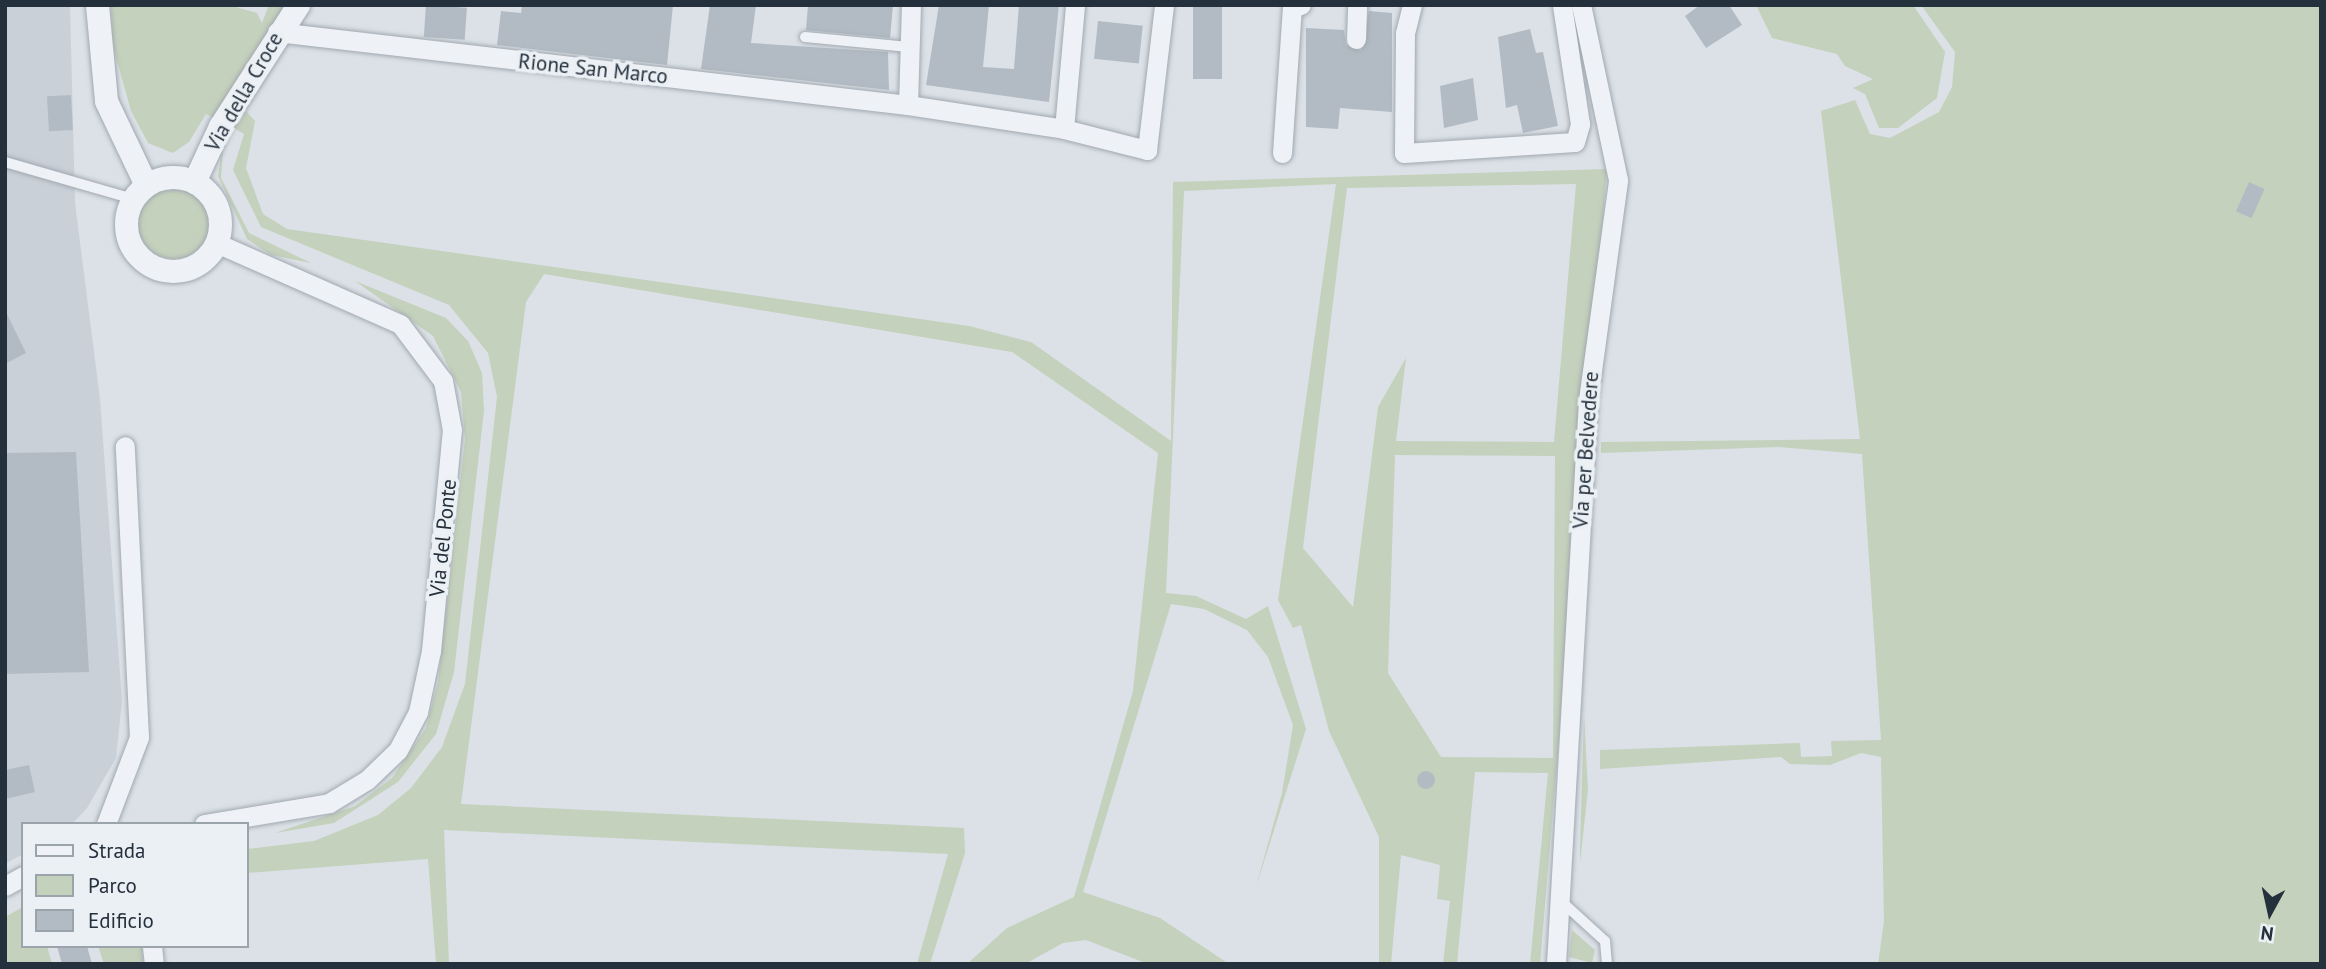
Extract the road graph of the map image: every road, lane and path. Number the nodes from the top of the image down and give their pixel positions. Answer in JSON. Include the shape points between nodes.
{"nodes":[{"id":1,"x":97,"y":5,"type":"edge"},
{"id":2,"x":298,"y":5,"type":"edge"},
{"id":3,"x":911,"y":5,"type":"edge"},
{"id":4,"x":1075,"y":5,"type":"edge"},
{"id":5,"x":1164,"y":5,"type":"edge"},
{"id":6,"x":1301,"y":5,"type":"edge"},
{"id":7,"x":1357,"y":5,"type":"edge"},
{"id":8,"x":1412,"y":5,"type":"edge"},
{"id":9,"x":1562,"y":5,"type":"edge"},
{"id":10,"x":1581,"y":5,"type":"edge"},
{"id":11,"x":277,"y":32,"type":"junction"},
{"id":12,"x":805,"y":37,"type":"dead end"},
{"id":13,"x":1356,"y":39,"type":"dead end"},
{"id":14,"x":909,"y":47,"type":"junction"},
{"id":15,"x":908,"y":105,"type":"junction"},
{"id":16,"x":1064,"y":129,"type":"junction"},
{"id":17,"x":1282,"y":153,"type":"dead end"},
{"id":18,"x":5,"y":162,"type":"edge"},
{"id":19,"x":194,"y":182,"type":"junction"},
{"id":20,"x":140,"y":192,"type":"junction"},
{"id":21,"x":216,"y":243,"type":"junction"},
{"id":22,"x":125,"y":446,"type":"dead end"},
{"id":23,"x":107,"y":822,"type":"edge"},
{"id":24,"x":216,"y":822,"type":"edge"},
{"id":25,"x":21,"y":877,"type":"edge"},
{"id":26,"x":5,"y":886,"type":"edge"},
{"id":27,"x":1560,"y":901,"type":"junction"},
{"id":28,"x":1556,"y":964,"type":"edge"},
{"id":29,"x":1606,"y":964,"type":"edge"}],
"edges":[{"from":1,"to":20,"type":"street","via":[[106,102]]},
{"from":2,"to":11,"type":"street","name":"Via della Croce"},
{"from":3,"to":14,"type":"street"},
{"from":4,"to":16,"type":"street"},
{"from":5,"to":16,"type":"street","name":"Rione San Marco","via":[[1147,150]]},
{"from":6,"to":17,"type":"street","via":[[1292,7]]},
{"from":7,"to":13,"type":"street"},
{"from":8,"to":9,"type":"street","via":[[1405,33],[1404,153],[1575,142],[1580,124]]},
{"from":10,"to":27,"type":"street","name":"Via per Belvedere","via":[[1618,180],[1588,400]]},
{"from":11,"to":15,"type":"street","name":"Rione San Marco"},
{"from":11,"to":19,"type":"street","name":"Via della Croce"},
{"from":12,"to":14,"type":"lane"},
{"from":14,"to":15,"type":"street"},
{"from":15,"to":16,"type":"street","name":"Rione San Marco"},
{"from":18,"to":20,"type":"lane"},
{"from":19,"to":20,"type":"street","via":[[177,177]]},
{"from":19,"to":21,"type":"street","via":[[216,205]]},
{"from":20,"to":21,"type":"street","via":[[129,241],[154,266],[186,269]]},
{"from":21,"to":24,"type":"street","name":"Via del Ponte","via":[[400,324],[443,382],[452,430],[428,664],[418,712],[398,750],[367,780],[329,803]]},
{"from":22,"to":23,"type":"street","via":[[139,737]]},
{"from":25,"to":26,"type":"street"},
{"from":27,"to":28,"type":"street","name":"Via per Belvedere"},
{"from":27,"to":29,"type":"lane","via":[[1605,941]]}]}
